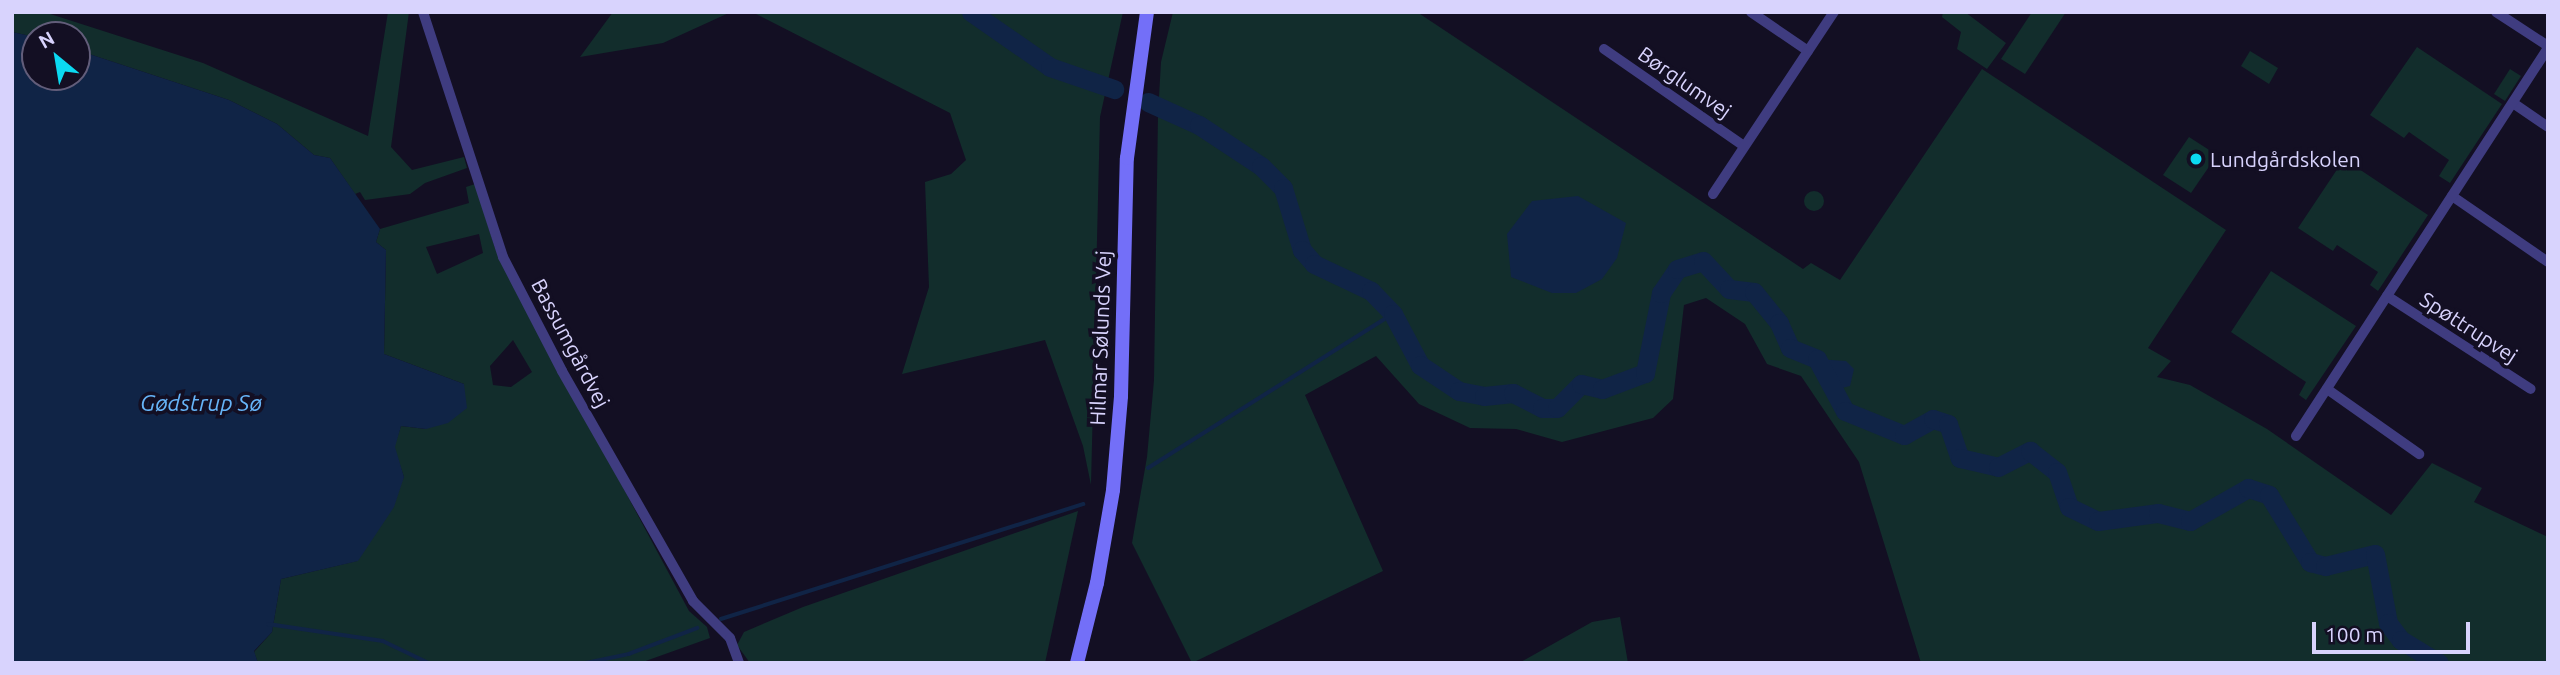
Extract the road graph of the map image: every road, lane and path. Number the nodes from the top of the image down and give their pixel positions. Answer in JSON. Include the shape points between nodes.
{"nodes":[{"id":1,"x":423,"y":12,"type":"edge"},
{"id":2,"x":1147,"y":12,"type":"edge"},
{"id":3,"x":1751,"y":12,"type":"edge"},
{"id":4,"x":1834,"y":12,"type":"edge"},
{"id":5,"x":2496,"y":12,"type":"edge"},
{"id":6,"x":2548,"y":47,"type":"edge"},
{"id":7,"x":1604,"y":50,"type":"dead end"},
{"id":8,"x":1808,"y":51,"type":"junction"},
{"id":9,"x":2512,"y":103,"type":"junction"},
{"id":10,"x":2548,"y":127,"type":"edge"},
{"id":11,"x":1744,"y":146,"type":"junction"},
{"id":12,"x":1713,"y":194,"type":"dead end"},
{"id":13,"x":2452,"y":196,"type":"junction"},
{"id":14,"x":2548,"y":262,"type":"edge"},
{"id":15,"x":2387,"y":296,"type":"junction"},
{"id":16,"x":2327,"y":389,"type":"junction"},
{"id":17,"x":2530,"y":389,"type":"dead end"},
{"id":18,"x":2296,"y":436,"type":"dead end"},
{"id":19,"x":2419,"y":454,"type":"dead end"},
{"id":20,"x":739,"y":663,"type":"edge"},
{"id":21,"x":1077,"y":663,"type":"edge"}],
"edges":[{"from":1,"to":20,"type":"street","name":"Bassumgårdvej","via":[[503,257],[693,600],[730,638]]},
{"from":2,"to":21,"type":"street","name":"Hilmar Sølunds Vej","via":[[1127,158],[1121,396],[1113,490]]},
{"from":3,"to":8,"type":"street"},
{"from":4,"to":8,"type":"street","name":"Børglumvej"},
{"from":5,"to":6,"type":"street"},
{"from":6,"to":9,"type":"street","name":"Spøttrupvej"},
{"from":7,"to":11,"type":"street","name":"Børglumvej"},
{"from":8,"to":11,"type":"street","name":"Børglumvej"},
{"from":9,"to":10,"type":"street"},
{"from":9,"to":13,"type":"street","name":"Spøttrupvej"},
{"from":11,"to":12,"type":"street","name":"Børglumvej"},
{"from":13,"to":14,"type":"street"},
{"from":13,"to":15,"type":"street","name":"Spøttrupvej"},
{"from":15,"to":16,"type":"street","name":"Spøttrupvej"},
{"from":15,"to":17,"type":"street","name":"Spøttrupvej"},
{"from":16,"to":18,"type":"street","name":"Spøttrupvej"},
{"from":16,"to":19,"type":"street"}]}
